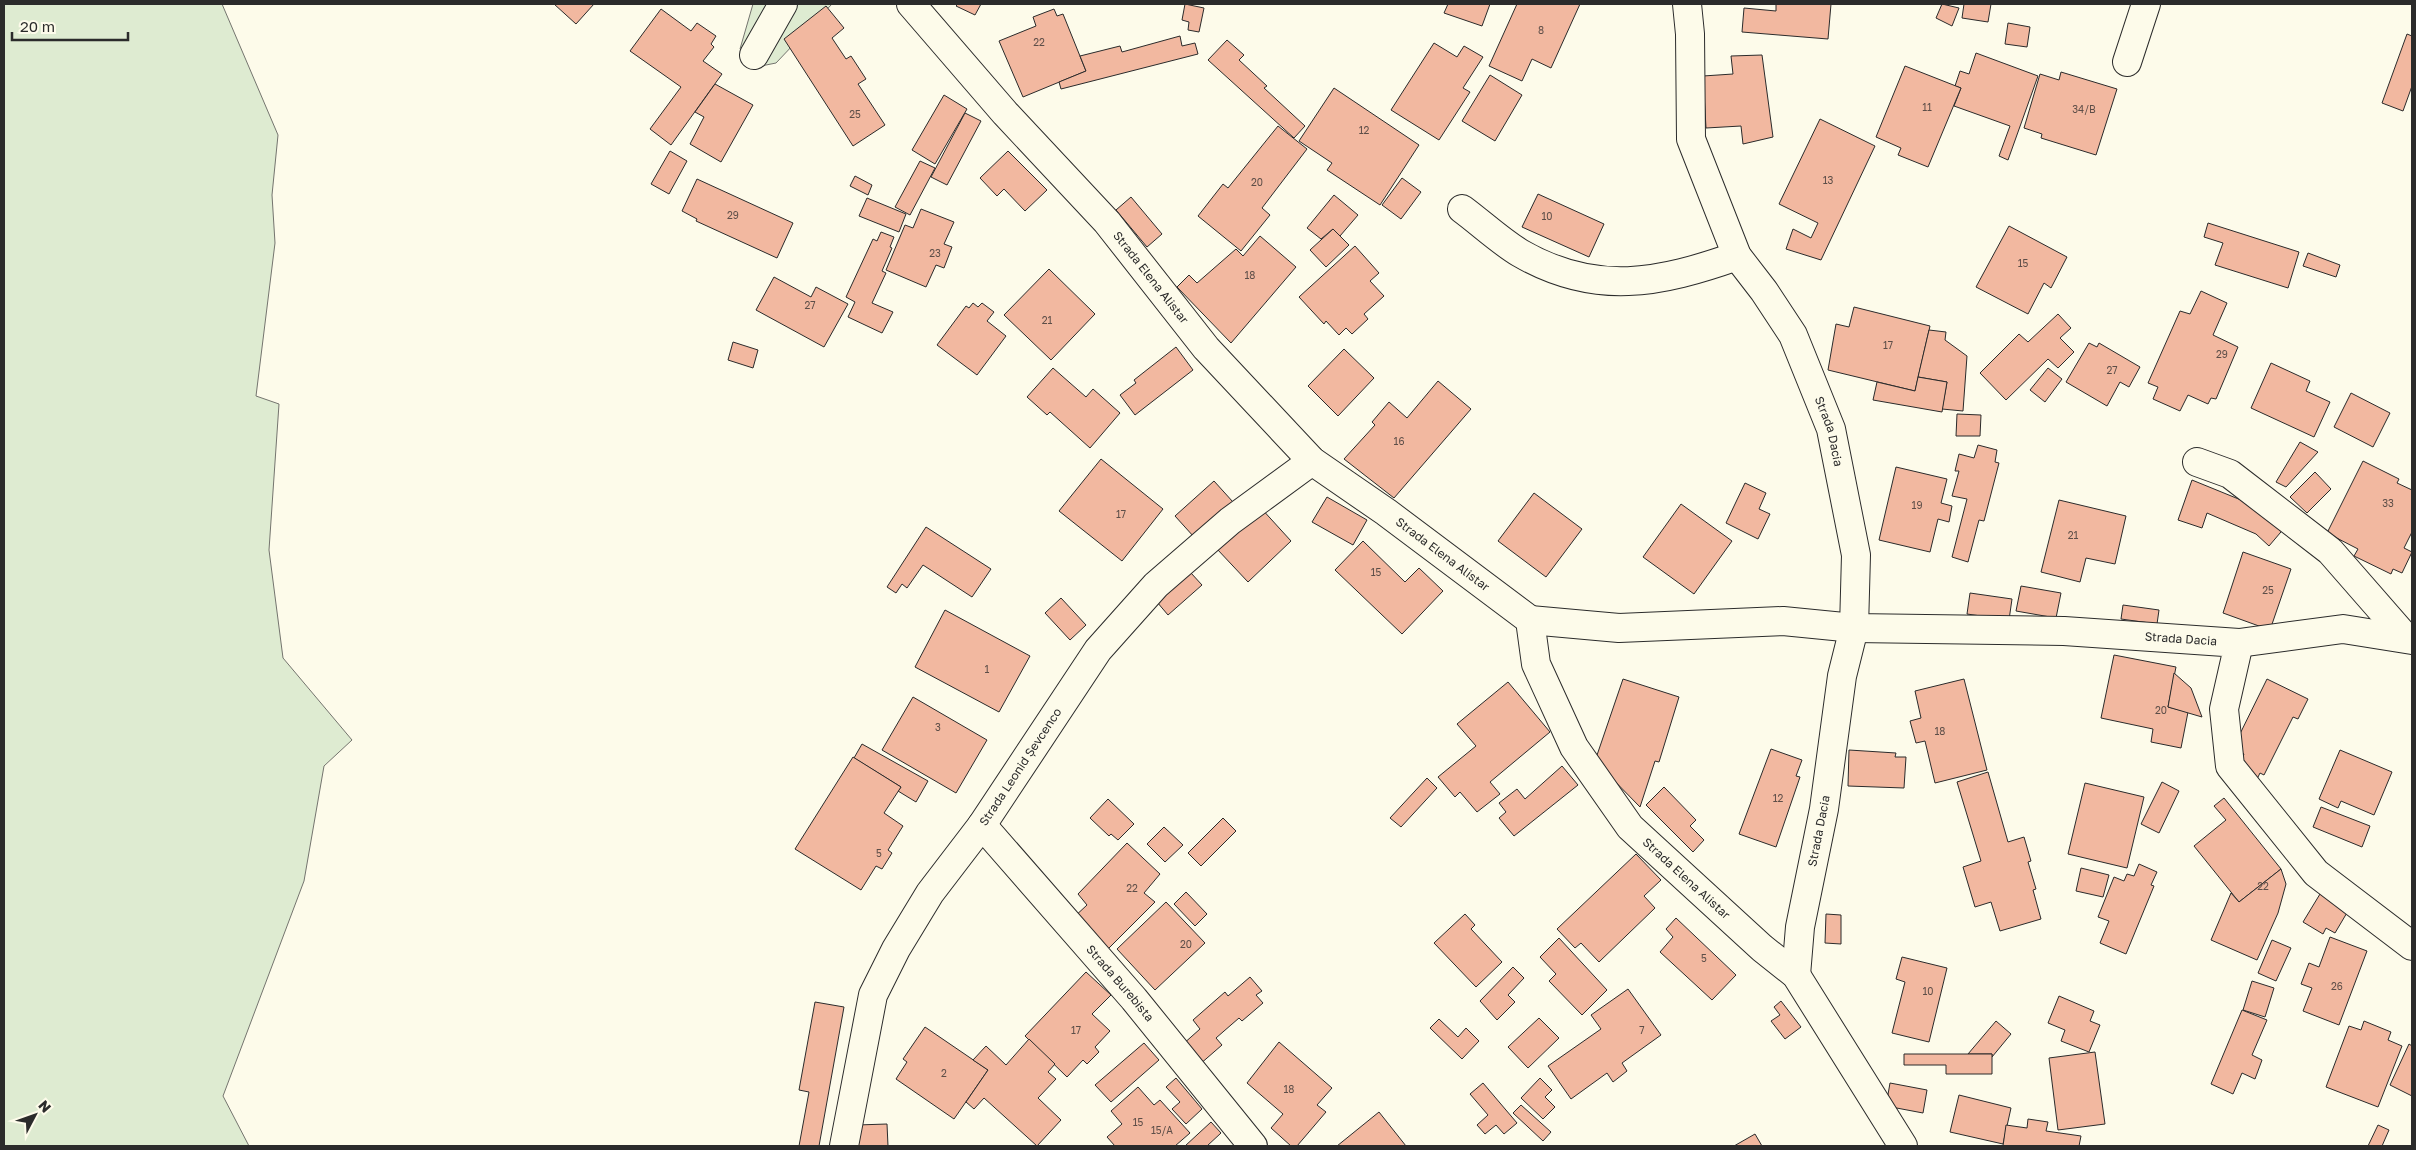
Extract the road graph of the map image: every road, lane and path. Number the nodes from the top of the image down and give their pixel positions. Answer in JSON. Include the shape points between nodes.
{"nodes":[{"id":1,"x":783,"y":4,"type":"edge"},
{"id":2,"x":911,"y":4,"type":"edge"},
{"id":3,"x":1687,"y":4,"type":"edge"},
{"id":4,"x":2146,"y":4,"type":"edge"},
{"id":5,"x":754,"y":55,"type":"dead end"},
{"id":6,"x":2127,"y":62,"type":"dead end"},
{"id":7,"x":1462,"y":209,"type":"dead end"},
{"id":8,"x":1737,"y":256,"type":"junction"},
{"id":9,"x":1312,"y":461,"type":"junction"},
{"id":10,"x":2197,"y":462,"type":"dead end"},
{"id":11,"x":1530,"y":620,"type":"junction"},
{"id":12,"x":1854,"y":628,"type":"junction"},
{"id":13,"x":2409,"y":639,"type":"edge"},
{"id":14,"x":2239,"y":643,"type":"junction"},
{"id":15,"x":982,"y":825,"type":"junction"},
{"id":16,"x":2412,"y":946,"type":"edge"},
{"id":17,"x":1796,"y":975,"type":"junction"},
{"id":18,"x":844,"y":1146,"type":"edge"},
{"id":19,"x":1253,"y":1146,"type":"edge"},
{"id":20,"x":1904,"y":1146,"type":"edge"}],
"edges":[{"from":1,"to":5,"type":"street"},
{"from":2,"to":9,"type":"street","name":"Strada Elena Alistar","via":[[1005,113],[1107,222],[1206,348]]},
{"from":3,"to":8,"type":"street","name":"Strada Dacia","via":[[1691,139]]},
{"from":4,"to":6,"type":"street"},
{"from":7,"to":8,"type":"street","via":[[1519,252],[1575,278],[1622,282],[1664,279]]},
{"from":8,"to":12,"type":"street","name":"Strada Dacia","via":[[1793,335],[1831,429],[1856,555]]},
{"from":9,"to":11,"type":"street","name":"Strada Elena Alistar"},
{"from":9,"to":15,"type":"street","name":"Strada Leonid Șevcenco","via":[[1230,521],[1156,585],[1098,650]]},
{"from":10,"to":13,"type":"street","name":"Strada Dacia","via":[[2230,474],[2330,551]]},
{"from":11,"to":12,"type":"street","name":"Strada Dacia","via":[[1619,628],[1783,621]]},
{"from":11,"to":17,"type":"street","name":"Strada Elena Alistar","via":[[1536,664],[1574,747],[1630,828]]},
{"from":12,"to":14,"type":"street","name":"Strada Dacia","via":[[2064,631]]},
{"from":12,"to":17,"type":"street","name":"Strada Dacia","via":[[1842,676],[1824,809],[1800,926]]},
{"from":13,"to":14,"type":"street","name":"Strada Dacia","via":[[2343,629]]},
{"from":14,"to":16,"type":"street","via":[[2224,709],[2230,766],[2316,873]]},
{"from":15,"to":18,"type":"street","name":"Strada Leonid Șevcenco","via":[[930,893],[873,995]]},
{"from":15,"to":19,"type":"street","name":"Strada Burebista","via":[[1134,999]]},
{"from":17,"to":20,"type":"street","name":"Strada Elena Alistar"}]}
